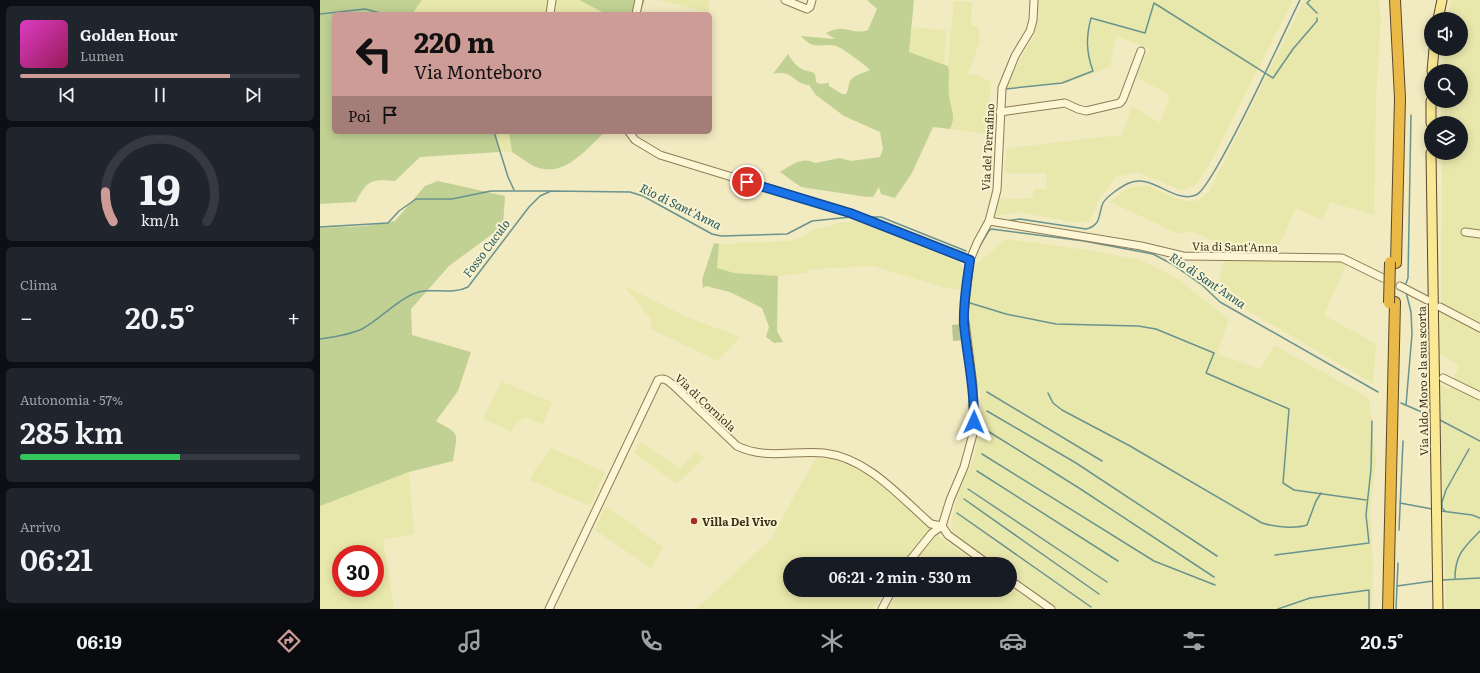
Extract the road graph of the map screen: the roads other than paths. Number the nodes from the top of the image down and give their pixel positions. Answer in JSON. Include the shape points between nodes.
{"nodes":[{"id":1,"x":552,"y":0,"type":"edge"},
{"id":2,"x":639,"y":0,"type":"edge"},
{"id":3,"x":785,"y":0,"type":"edge"},
{"id":4,"x":812,"y":0,"type":"edge"},
{"id":5,"x":1034,"y":0,"type":"edge"},
{"id":6,"x":1388,"y":0,"type":"edge"},
{"id":7,"x":1395,"y":0,"type":"edge"},
{"id":8,"x":1442,"y":0,"type":"edge"},
{"id":9,"x":550,"y":12,"type":"edge"},
{"id":10,"x":636,"y":12,"type":"edge"},
{"id":11,"x":1439,"y":12,"type":"edge"},
{"id":12,"x":1141,"y":51,"type":"dead end"},
{"id":13,"x":1000,"y":112,"type":"junction"},
{"id":14,"x":630,"y":134,"type":"edge"},
{"id":15,"x":1431,"y":160,"type":"edge"},
{"id":16,"x":990,"y":221,"type":"junction"},
{"id":17,"x":1465,"y":232,"type":"dead end"},
{"id":18,"x":1480,"y":234,"type":"edge"},
{"id":19,"x":970,"y":260,"type":"junction"},
{"id":20,"x":1393,"y":262,"type":"junction"},
{"id":21,"x":1383,"y":278,"type":"dead end"},
{"id":22,"x":1404,"y":288,"type":"dead end"},
{"id":23,"x":1427,"y":300,"type":"dead end"},
{"id":24,"x":1392,"y":302,"type":"junction"},
{"id":25,"x":1440,"y":307,"type":"dead end"},
{"id":26,"x":1480,"y":328,"type":"edge"},
{"id":27,"x":1443,"y":378,"type":"dead end"},
{"id":28,"x":1480,"y":396,"type":"edge"},
{"id":29,"x":942,"y":526,"type":"junction"},
{"id":30,"x":913,"y":557,"type":"edge"},
{"id":31,"x":978,"y":557,"type":"edge"},
{"id":32,"x":1017,"y":585,"type":"edge"},
{"id":33,"x":888,"y":597,"type":"edge"},
{"id":34,"x":549,"y":609,"type":"edge"},
{"id":35,"x":882,"y":609,"type":"edge"},
{"id":36,"x":1051,"y":609,"type":"edge"},
{"id":37,"x":1381,"y":609,"type":"edge"},
{"id":38,"x":1388,"y":609,"type":"edge"},
{"id":39,"x":1438,"y":609,"type":"edge"}],
"edges":[{"from":1,"to":9,"type":"street"},
{"from":2,"to":10,"type":"street"},
{"from":3,"to":4,"type":"street","via":[[807,9]]},
{"from":5,"to":13,"type":"street","name":"Via del Terrafino","via":[[1030,31],[1015,56],[1002,88]]},
{"from":6,"to":20,"type":"highway","via":[[1393,118]]},
{"from":7,"to":20,"type":"highway","via":[[1400,98]]},
{"from":8,"to":11,"type":"main road"},
{"from":12,"to":13,"type":"street","via":[[1120,103],[1086,111],[1065,103]]},
{"from":13,"to":16,"type":"street","name":"Via del Terrafino","via":[[997,190]]},
{"from":14,"to":19,"type":"street","via":[[635,140],[660,156],[850,213]]},
{"from":15,"to":39,"type":"main road","name":"Via Aldo Moro e la sua scorta"},
{"from":16,"to":19,"type":"street","name":"Via del Terrafino"},
{"from":16,"to":21,"type":"street","name":"Via di Sant'Anna","via":[[1142,246],[1183,256],[1342,258]]},
{"from":17,"to":18,"type":"street"},
{"from":19,"to":29,"type":"street","name":"Via del Terrafino","via":[[964,314],[973,385],[973,434],[964,467]]},
{"from":20,"to":24,"type":"highway","bridge":true},
{"from":22,"to":23,"type":"street"},
{"from":24,"to":37,"type":"highway"},
{"from":24,"to":38,"type":"highway"},
{"from":25,"to":26,"type":"street"},
{"from":27,"to":28,"type":"street"},
{"from":29,"to":30,"type":"street","via":[[932,533]]},
{"from":29,"to":31,"type":"street","via":[[948,535]]},
{"from":29,"to":34,"type":"street","name":"Via di Corniola","via":[[932,524],[874,474],[848,460],[823,453],[763,454],[737,446],[673,385],[661,379],[658,380],[639,419]]},
{"from":32,"to":36,"type":"street"},
{"from":33,"to":35,"type":"street"}]}
